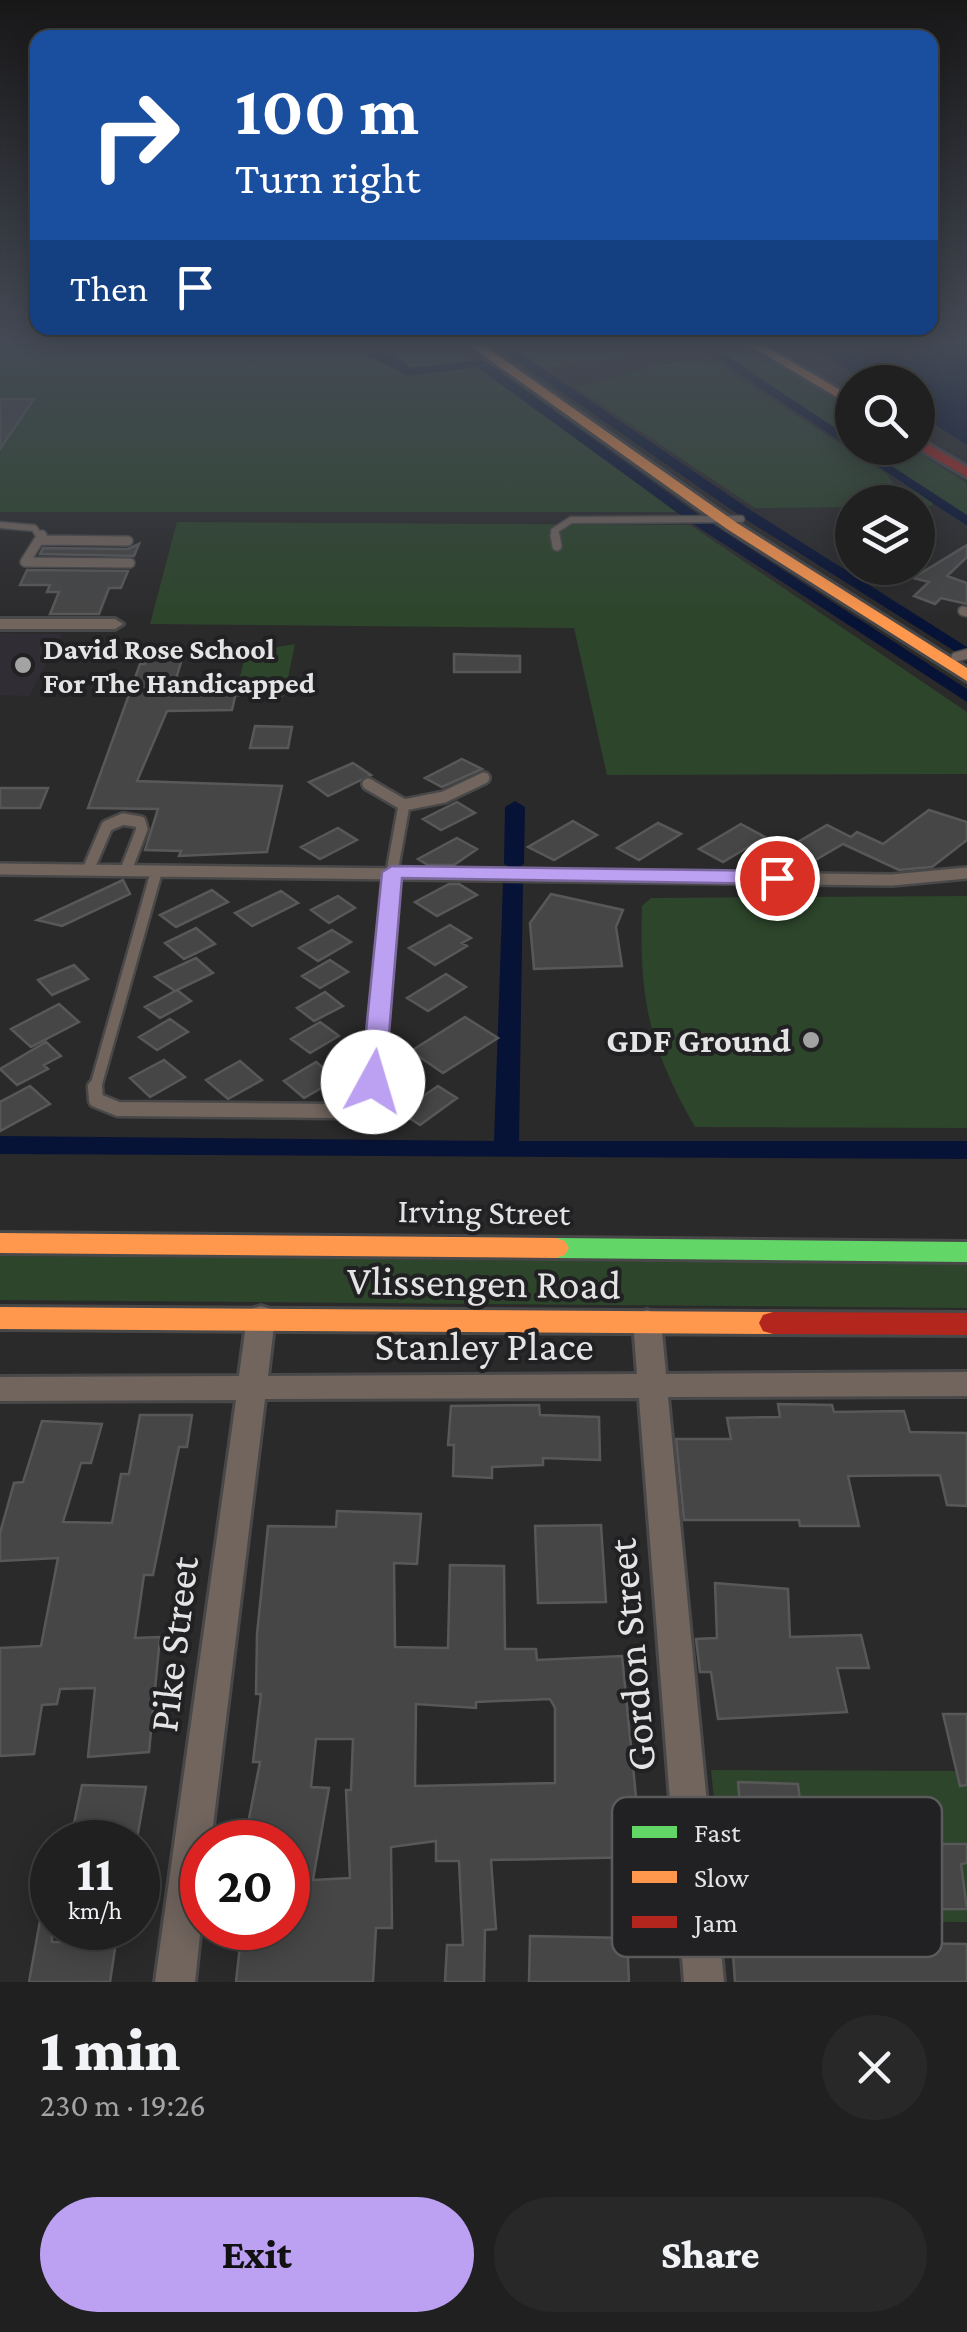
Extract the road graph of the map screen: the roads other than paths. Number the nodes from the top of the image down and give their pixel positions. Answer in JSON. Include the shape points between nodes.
{"nodes":[{"id":1,"x":607,"y":437,"type":"edge"},
{"id":2,"x":613,"y":437,"type":"edge"},
{"id":3,"x":935,"y":453,"type":"edge"},
{"id":4,"x":967,"y":473,"type":"edge"},
{"id":5,"x":724,"y":519,"type":"junction"},
{"id":6,"x":0,"y":525,"type":"edge"},
{"id":7,"x":41,"y":540,"type":"junction"},
{"id":8,"x":128,"y":541,"type":"dead end"},
{"id":9,"x":556,"y":546,"type":"dead end"},
{"id":10,"x":130,"y":563,"type":"dead end"},
{"id":11,"x":0,"y":624,"type":"edge"},
{"id":12,"x":115,"y":624,"type":"dead end"},
{"id":13,"x":964,"y":663,"type":"edge"},
{"id":14,"x":484,"y":778,"type":"dead end"},
{"id":15,"x":368,"y":784,"type":"dead end"},
{"id":16,"x":404,"y":805,"type":"junction"},
{"id":17,"x":0,"y":869,"type":"edge"},
{"id":18,"x":88,"y":870,"type":"junction"},
{"id":19,"x":126,"y":870,"type":"junction"},
{"id":20,"x":156,"y":872,"type":"junction"},
{"id":21,"x":392,"y":872,"type":"junction"},
{"id":22,"x":967,"y":873,"type":"edge"},
{"id":23,"x":0,"y":1243,"type":"edge"},
{"id":24,"x":967,"y":1252,"type":"edge"},
{"id":25,"x":261,"y":1317,"type":"junction"},
{"id":26,"x":0,"y":1318,"type":"edge"},
{"id":27,"x":647,"y":1321,"type":"junction"},
{"id":28,"x":967,"y":1324,"type":"edge"},
{"id":29,"x":967,"y":1384,"type":"edge"},
{"id":30,"x":252,"y":1387,"type":"junction"},
{"id":31,"x":653,"y":1387,"type":"junction"},
{"id":32,"x":0,"y":1388,"type":"edge"},
{"id":33,"x":688,"y":1797,"type":"edge"},
{"id":34,"x":702,"y":1957,"type":"edge"},
{"id":35,"x":175,"y":1982,"type":"edge"},
{"id":36,"x":704,"y":1982,"type":"edge"}],
"edges":[{"from":1,"to":5,"type":"main road"},
{"from":2,"to":5,"type":"main road"},
{"from":3,"to":4,"type":"main road"},
{"from":5,"to":9,"type":"lane","via":[[571,520],[554,531]]},
{"from":5,"to":13,"type":"main road"},
{"from":6,"to":7,"type":"lane","via":[[34,528]]},
{"from":7,"to":8,"type":"lane"},
{"from":7,"to":10,"type":"lane","via":[[25,562]]},
{"from":11,"to":12,"type":"street"},
{"from":14,"to":16,"type":"lane"},
{"from":15,"to":16,"type":"lane"},
{"from":16,"to":21,"type":"lane"},
{"from":17,"to":18,"type":"lane"},
{"from":18,"to":19,"type":"lane"},
{"from":18,"to":19,"type":"lane","via":[[106,826],[128,818],[142,829]]},
{"from":19,"to":20,"type":"lane"},
{"from":20,"to":21,"type":"lane"},
{"from":20,"to":21,"type":"lane","via":[[94,1091],[110,1108],[331,1112],[364,1099],[373,1082]]},
{"from":21,"to":22,"type":"lane","via":[[892,880]]},
{"from":23,"to":24,"type":"main road","name":"Irving Street"},
{"from":25,"to":26,"type":"main road","name":"Vlissengen Road"},
{"from":25,"to":27,"type":"main road","name":"Vlissengen Road"},
{"from":25,"to":30,"type":"street","name":"Pike Street"},
{"from":27,"to":28,"type":"main road","name":"Vlissengen Road"},
{"from":27,"to":31,"type":"street","name":"Gordon Street"},
{"from":29,"to":31,"type":"street","name":"Stanley Place"},
{"from":30,"to":31,"type":"street","name":"Stanley Place"},
{"from":30,"to":32,"type":"street","name":"Stanley Place"},
{"from":30,"to":35,"type":"street","name":"Pike Street"},
{"from":31,"to":33,"type":"street","name":"Gordon Street"},
{"from":34,"to":36,"type":"street","name":"Gordon Street"}]}
